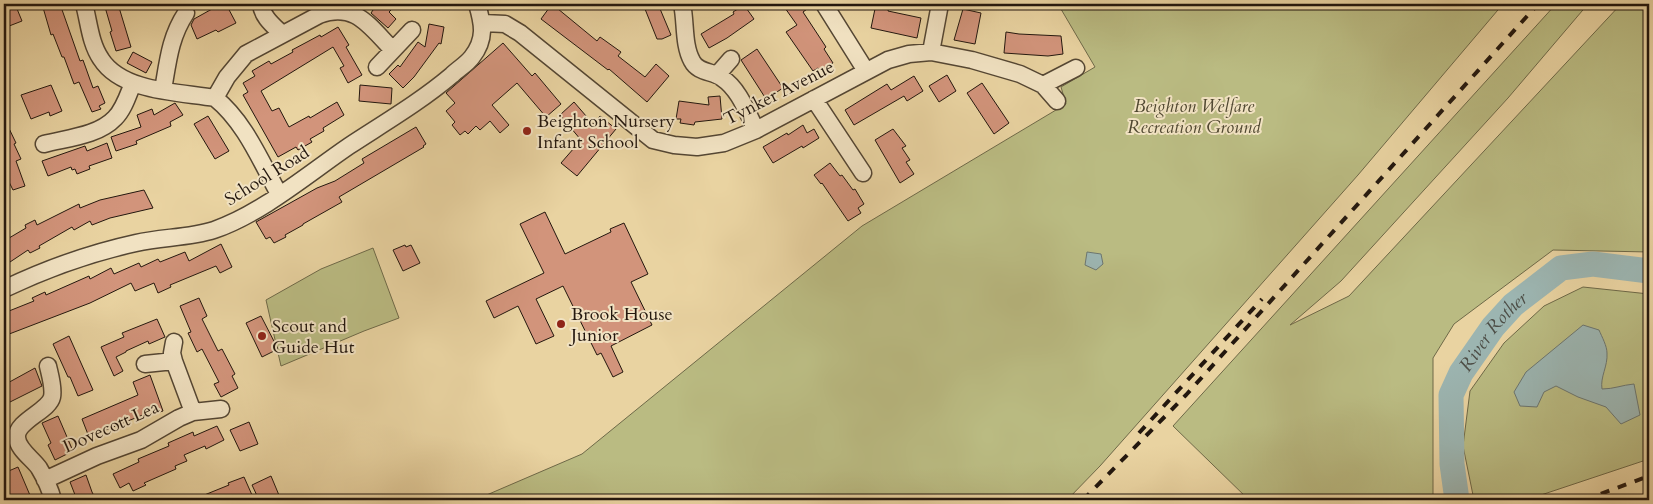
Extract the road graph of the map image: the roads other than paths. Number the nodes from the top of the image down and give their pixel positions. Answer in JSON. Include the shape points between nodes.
{"nodes":[{"id":1,"x":84,"y":4,"type":"edge"},
{"id":2,"x":261,"y":4,"type":"edge"},
{"id":3,"x":477,"y":4,"type":"edge"},
{"id":4,"x":682,"y":4,"type":"edge"},
{"id":5,"x":824,"y":4,"type":"edge"},
{"id":6,"x":940,"y":4,"type":"edge"},
{"id":7,"x":342,"y":7,"type":"edge"},
{"id":8,"x":186,"y":13,"type":"dead end"},
{"id":9,"x":483,"y":23,"type":"junction"},
{"id":10,"x":176,"y":27,"type":"junction"},
{"id":11,"x":412,"y":30,"type":"dead end"},
{"id":12,"x":160,"y":32,"type":"dead end"},
{"id":13,"x":282,"y":34,"type":"junction"},
{"id":14,"x":392,"y":49,"type":"junction"},
{"id":15,"x":931,"y":52,"type":"junction"},
{"id":16,"x":732,"y":58,"type":"dead end"},
{"id":17,"x":377,"y":67,"type":"dead end"},
{"id":18,"x":1076,"y":68,"type":"dead end"},
{"id":19,"x":866,"y":71,"type":"junction"},
{"id":20,"x":717,"y":75,"type":"junction"},
{"id":21,"x":132,"y":83,"type":"junction"},
{"id":22,"x":1043,"y":84,"type":"junction"},
{"id":23,"x":164,"y":90,"type":"junction"},
{"id":24,"x":214,"y":98,"type":"junction"},
{"id":25,"x":814,"y":99,"type":"junction"},
{"id":26,"x":1057,"y":101,"type":"dead end"},
{"id":27,"x":756,"y":130,"type":"junction"},
{"id":28,"x":44,"y":144,"type":"dead end"},
{"id":29,"x":863,"y":173,"type":"dead end"},
{"id":30,"x":280,"y":194,"type":"junction"},
{"id":31,"x":4,"y":290,"type":"edge"},
{"id":32,"x":174,"y":342,"type":"dead end"},
{"id":33,"x":174,"y":361,"type":"junction"},
{"id":34,"x":145,"y":364,"type":"dead end"},
{"id":35,"x":48,"y":366,"type":"dead end"},
{"id":36,"x":221,"y":409,"type":"dead end"},
{"id":37,"x":193,"y":412,"type":"junction"},
{"id":38,"x":10,"y":437,"type":"edge"},
{"id":39,"x":45,"y":480,"type":"junction"},
{"id":40,"x":53,"y":500,"type":"edge"}],
"edges":[{"from":1,"to":21,"type":"street","via":[[100,58],[115,74]]},
{"from":2,"to":13,"type":"street","via":[[266,17]]},
{"from":3,"to":9,"type":"street","name":"School Road"},
{"from":4,"to":20,"type":"street","via":[[692,62],[699,69]]},
{"from":5,"to":19,"type":"street"},
{"from":6,"to":15,"type":"street"},
{"from":7,"to":13,"type":"street"},
{"from":7,"to":14,"type":"street","via":[[360,18]]},
{"from":8,"to":10,"type":"street"},
{"from":9,"to":27,"type":"street","name":"Tynker Avenue","via":[[505,24],[520,33],[653,140],[697,147],[724,143]]},
{"from":9,"to":30,"type":"street","name":"School Road","via":[[481,42],[471,58],[434,90]]},
{"from":10,"to":12,"type":"street"},
{"from":10,"to":23,"type":"street"},
{"from":11,"to":14,"type":"street"},
{"from":13,"to":24,"type":"street","via":[[246,54]]},
{"from":14,"to":17,"type":"street"},
{"from":15,"to":19,"type":"street","name":"Tynker Avenue","via":[[888,60]]},
{"from":15,"to":22,"type":"street","name":"Tynker Avenue","via":[[972,60]]},
{"from":16,"to":20,"type":"street"},
{"from":18,"to":22,"type":"street"},
{"from":19,"to":25,"type":"street","name":"Tynker Avenue"},
{"from":20,"to":27,"type":"street","via":[[741,99]]},
{"from":21,"to":23,"type":"street"},
{"from":21,"to":28,"type":"street","via":[[125,104],[107,125],[93,132]]},
{"from":22,"to":26,"type":"street","name":"Tynker Avenue"},
{"from":23,"to":24,"type":"street"},
{"from":24,"to":30,"type":"street","via":[[239,124]]},
{"from":25,"to":27,"type":"street","name":"Tynker Avenue"},
{"from":25,"to":29,"type":"street"},
{"from":30,"to":31,"type":"street","name":"School Road","via":[[238,220],[213,230],[101,251],[56,266]]},
{"from":32,"to":33,"type":"street"},
{"from":33,"to":34,"type":"street"},
{"from":33,"to":37,"type":"street"},
{"from":35,"to":38,"type":"street","via":[[52,398]]},
{"from":36,"to":37,"type":"street","name":"Dovecott Lea"},
{"from":37,"to":39,"type":"street","name":"Dovecott Lea","via":[[141,440]]},
{"from":38,"to":39,"type":"street","via":[[20,445]]},
{"from":39,"to":40,"type":"street"}]}
